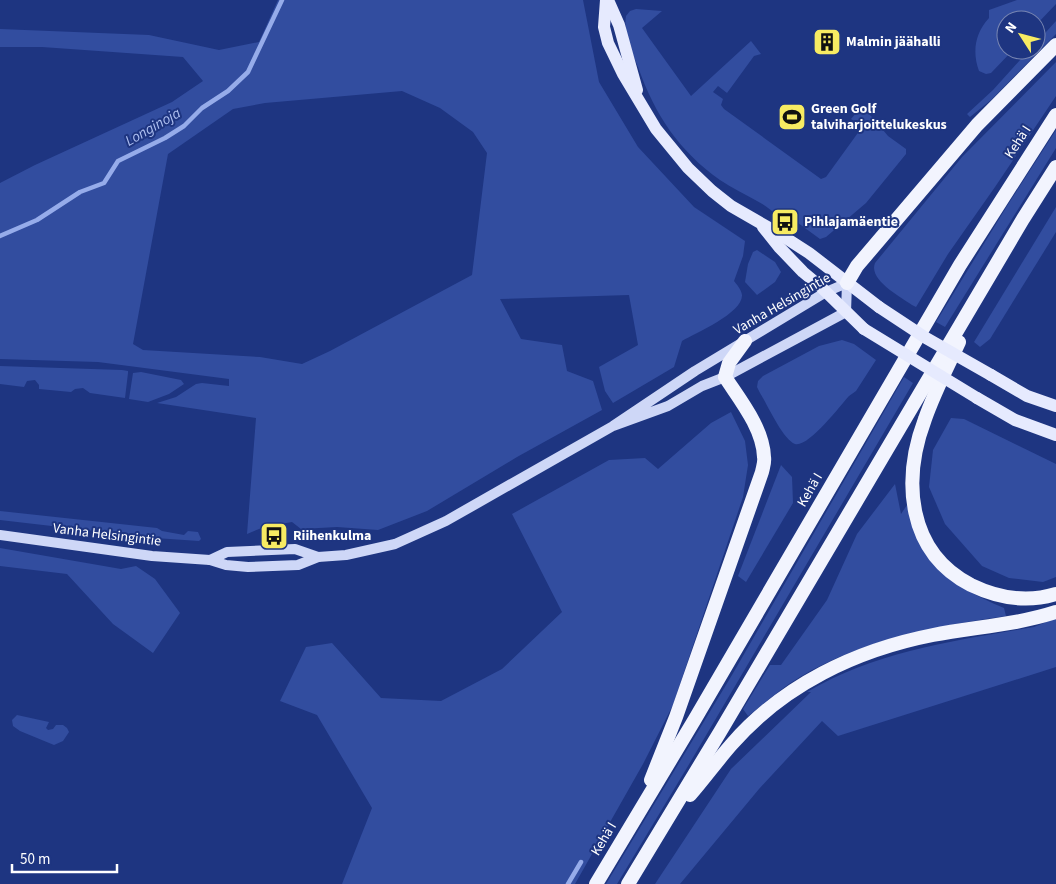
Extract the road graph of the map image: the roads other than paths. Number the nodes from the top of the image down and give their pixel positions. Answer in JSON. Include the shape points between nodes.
{"nodes":[{"id":1,"x":607,"y":0,"type":"edge"},
{"id":2,"x":1056,"y":45,"type":"edge"},
{"id":3,"x":1056,"y":115,"type":"edge"},
{"id":4,"x":1056,"y":167,"type":"edge"},
{"id":5,"x":760,"y":223,"type":"junction"},
{"id":6,"x":986,"y":280,"type":"junction"},
{"id":7,"x":847,"y":282,"type":"junction"},
{"id":8,"x":826,"y":292,"type":"junction"},
{"id":9,"x":846,"y":312,"type":"junction"},
{"id":10,"x":745,"y":341,"type":"junction"},
{"id":11,"x":725,"y":376,"type":"junction"},
{"id":12,"x":1056,"y":406,"type":"edge"},
{"id":13,"x":613,"y":426,"type":"junction"},
{"id":14,"x":1056,"y":435,"type":"edge"},
{"id":15,"x":0,"y":535,"type":"edge"},
{"id":16,"x":318,"y":557,"type":"junction"},
{"id":17,"x":210,"y":560,"type":"junction"},
{"id":18,"x":1056,"y":594,"type":"edge"},
{"id":19,"x":1056,"y":612,"type":"edge"},
{"id":20,"x":637,"y":816,"type":"junction"},
{"id":21,"x":656,"y":838,"type":"junction"},
{"id":22,"x":596,"y":884,"type":"edge"},
{"id":23,"x":628,"y":884,"type":"edge"}],
"edges":[{"from":1,"to":5,"type":"main road","via":[[604,27],[608,43],[656,129],[688,168],[712,190]]},
{"from":2,"to":7,"type":"highway","via":[[965,139]]},
{"from":3,"to":20,"type":"highway","name":"Kehä I","via":[[960,265]]},
{"from":4,"to":6,"type":"highway"},
{"from":5,"to":7,"type":"main road","via":[[797,245]]},
{"from":5,"to":8,"type":"main road","via":[[779,247]]},
{"from":6,"to":18,"type":"highway","via":[[924,420],[913,465],[912,486],[917,520],[923,537],[941,562],[965,582],[1014,598]]},
{"from":6,"to":21,"type":"highway"},
{"from":7,"to":8,"type":"main road","name":"Vanha Helsingintie"},
{"from":7,"to":9,"type":"main road","name":"Vanha Helsingintie"},
{"from":7,"to":12,"type":"main road","bridge":true,"via":[[926,338],[1027,396]]},
{"from":8,"to":9,"type":"main road"},
{"from":8,"to":10,"type":"main road","name":"Vanha Helsingintie"},
{"from":9,"to":11,"type":"main road","name":"Vanha Helsingintie"},
{"from":9,"to":14,"type":"main road","bridge":true,"via":[[864,329],[977,398],[1015,420]]},
{"from":10,"to":11,"type":"highway","via":[[729,363]]},
{"from":10,"to":13,"type":"main road","name":"Vanha Helsingintie"},
{"from":11,"to":13,"type":"main road","name":"Vanha Helsingintie","via":[[668,406]]},
{"from":11,"to":20,"type":"highway","via":[[753,422],[765,459],[676,717]]},
{"from":13,"to":16,"type":"main road","name":"Vanha Helsingintie","via":[[431,528],[395,544]]},
{"from":15,"to":17,"type":"main road","name":"Vanha Helsingintie","via":[[152,556]]},
{"from":16,"to":17,"type":"main road","name":"Vanha Helsingintie","via":[[298,565],[262,567],[226,565]]},
{"from":16,"to":17,"type":"main road","name":"Vanha Helsingintie","via":[[295,549],[227,552]]},
{"from":19,"to":21,"type":"highway","via":[[1012,623],[933,635],[892,646],[818,675],[787,694],[732,744]]},
{"from":20,"to":22,"type":"highway","name":"Kehä I"},
{"from":21,"to":23,"type":"highway"}]}
